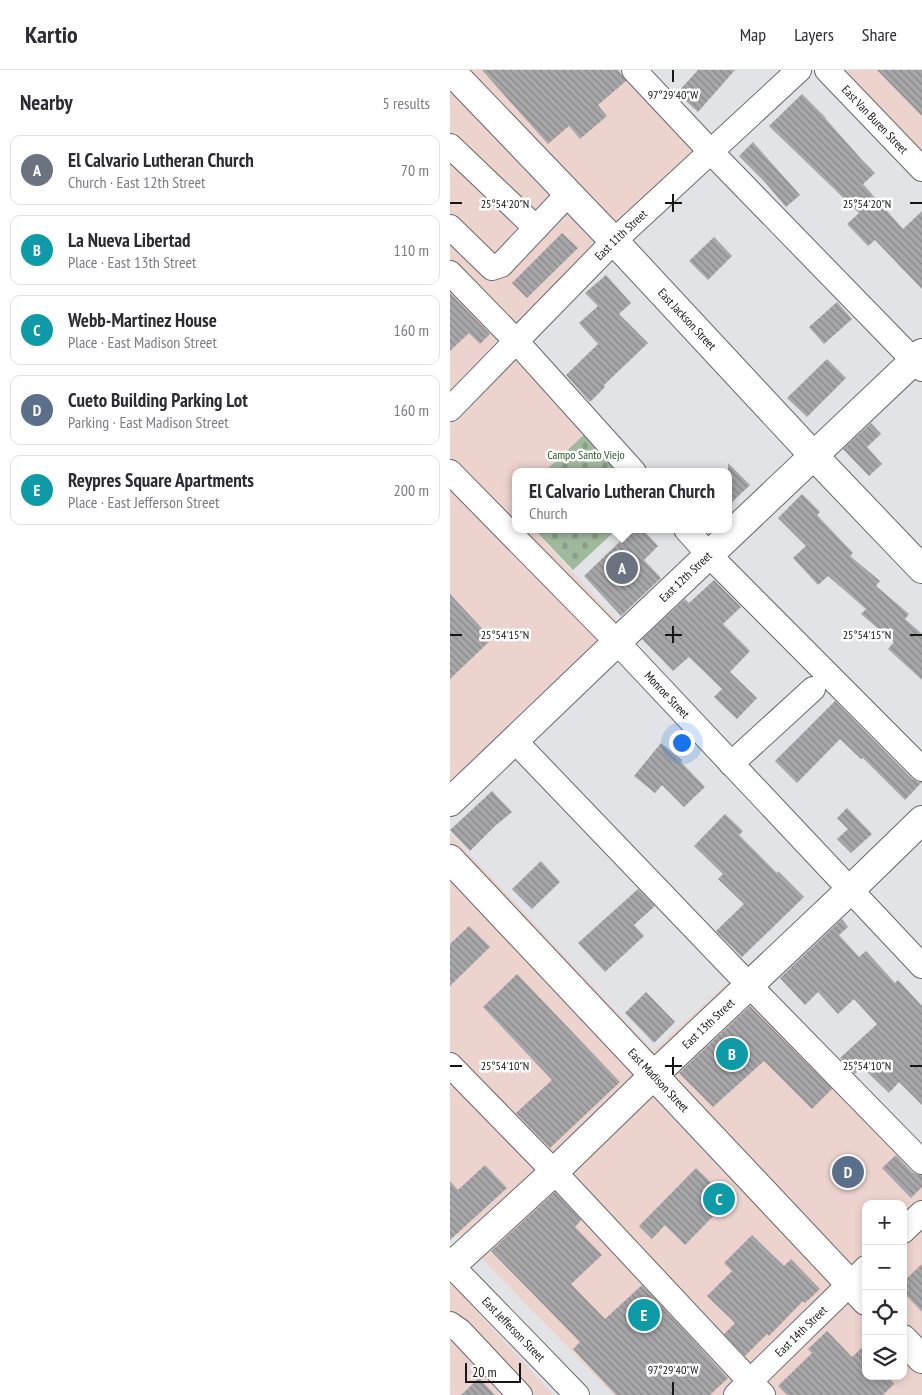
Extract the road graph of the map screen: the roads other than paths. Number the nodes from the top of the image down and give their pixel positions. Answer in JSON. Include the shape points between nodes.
{"nodes":[{"id":1,"x":450,"y":70,"type":"edge"},
{"id":2,"x":634,"y":70,"type":"edge"},
{"id":3,"x":800,"y":70,"type":"edge"},
{"id":4,"x":827,"y":70,"type":"edge"},
{"id":5,"x":450,"y":146,"type":"edge"},
{"id":6,"x":711,"y":152,"type":"junction"},
{"id":7,"x":922,"y":169,"type":"edge"},
{"id":8,"x":568,"y":194,"type":"junction"},
{"id":9,"x":450,"y":227,"type":"edge"},
{"id":10,"x":536,"y":228,"type":"junction"},
{"id":11,"x":614,"y":241,"type":"junction"},
{"id":12,"x":450,"y":272,"type":"edge"},
{"id":13,"x":516,"y":341,"type":"junction"},
{"id":14,"x":919,"y":361,"type":"edge"},
{"id":15,"x":450,"y":409,"type":"edge"},
{"id":16,"x":814,"y":456,"type":"junction"},
{"id":17,"x":630,"y":468,"type":"edge"},
{"id":18,"x":450,"y":472,"type":"edge"},
{"id":19,"x":690,"y":533,"type":"edge"},
{"id":20,"x":709,"y":555,"type":"junction"},
{"id":21,"x":922,"y":569,"type":"edge"},
{"id":22,"x":617,"y":642,"type":"junction"},
{"id":23,"x":813,"y":688,"type":"dead end"},
{"id":24,"x":514,"y":740,"type":"junction"},
{"id":25,"x":731,"y":764,"type":"junction"},
{"id":26,"x":922,"y":769,"type":"edge"},
{"id":27,"x":450,"y":802,"type":"edge"},
{"id":28,"x":922,"y":820,"type":"edge"},
{"id":29,"x":450,"y":860,"type":"edge"},
{"id":30,"x":850,"y":890,"type":"junction"},
{"id":31,"x":922,"y":966,"type":"edge"},
{"id":32,"x":749,"y":985,"type":"junction"},
{"id":33,"x":450,"y":1065,"type":"edge"},
{"id":34,"x":653,"y":1076,"type":"junction"},
{"id":35,"x":922,"y":1162,"type":"edge"},
{"id":36,"x":554,"y":1172,"type":"junction"},
{"id":37,"x":922,"y":1213,"type":"edge"},
{"id":38,"x":907,"y":1227,"type":"edge"},
{"id":39,"x":450,"y":1265,"type":"edge"},
{"id":40,"x":860,"y":1284,"type":"edge"},
{"id":41,"x":450,"y":1324,"type":"edge"},
{"id":42,"x":907,"y":1343,"type":"edge"},
{"id":43,"x":450,"y":1349,"type":"edge"},
{"id":44,"x":479,"y":1351,"type":"junction"},
{"id":45,"x":922,"y":1358,"type":"edge"},
{"id":46,"x":750,"y":1391,"type":"edge"},
{"id":47,"x":520,"y":1395,"type":"edge"},
{"id":48,"x":577,"y":1395,"type":"edge"}],
"edges":[{"from":1,"to":8,"type":"main road","name":"East Jackson Street"},
{"from":2,"to":6,"type":"street"},
{"from":3,"to":6,"type":"street","name":"East 11th Street"},
{"from":4,"to":7,"type":"street","name":"East Van Buren Street"},
{"from":5,"to":10,"type":"street"},
{"from":6,"to":11,"type":"street","name":"East 11th Street"},
{"from":6,"to":14,"type":"street"},
{"from":8,"to":10,"type":"street"},
{"from":8,"to":11,"type":"main road","name":"East Jackson Street"},
{"from":9,"to":10,"type":"street","via":[[492,268],[502,266]]},
{"from":11,"to":13,"type":"street","name":"East 11th Street"},
{"from":11,"to":16,"type":"main road","name":"East Jackson Street"},
{"from":12,"to":13,"type":"street"},
{"from":13,"to":15,"type":"street","name":"East 11th Street"},
{"from":13,"to":17,"type":"street"},
{"from":14,"to":16,"type":"main road","name":"East 12th Street"},
{"from":16,"to":20,"type":"main road","name":"East 12th Street"},
{"from":16,"to":21,"type":"main road","name":"East Jackson Street"},
{"from":18,"to":22,"type":"street","name":"Monroe Street"},
{"from":19,"to":20,"type":"street"},
{"from":20,"to":22,"type":"main road","name":"East 12th Street"},
{"from":20,"to":26,"type":"street"},
{"from":22,"to":24,"type":"main road","name":"East 12th Street"},
{"from":22,"to":25,"type":"street","name":"Monroe Street"},
{"from":23,"to":25,"type":"street"},
{"from":24,"to":27,"type":"main road","name":"East 12th Street"},
{"from":24,"to":32,"type":"street"},
{"from":25,"to":30,"type":"street","name":"Monroe Street"},
{"from":28,"to":30,"type":"main road","name":"East 13th Street"},
{"from":29,"to":34,"type":"main road","name":"East Madison Street"},
{"from":30,"to":31,"type":"street","name":"Monroe Street"},
{"from":30,"to":32,"type":"main road","name":"East 13th Street"},
{"from":32,"to":34,"type":"main road","name":"East 13th Street"},
{"from":32,"to":35,"type":"street"},
{"from":33,"to":36,"type":"street"},
{"from":34,"to":36,"type":"main road","name":"East 13th Street"},
{"from":34,"to":40,"type":"main road","name":"East Madison Street"},
{"from":36,"to":39,"type":"main road","name":"East 13th Street"},
{"from":36,"to":46,"type":"street"},
{"from":37,"to":38,"type":"street"},
{"from":39,"to":48,"type":"street","name":"East Jefferson Street"},
{"from":40,"to":46,"type":"street","name":"East 14th Street"},
{"from":41,"to":44,"type":"street"},
{"from":42,"to":45,"type":"main road"},
{"from":43,"to":44,"type":"street"},
{"from":44,"to":47,"type":"street"}]}
